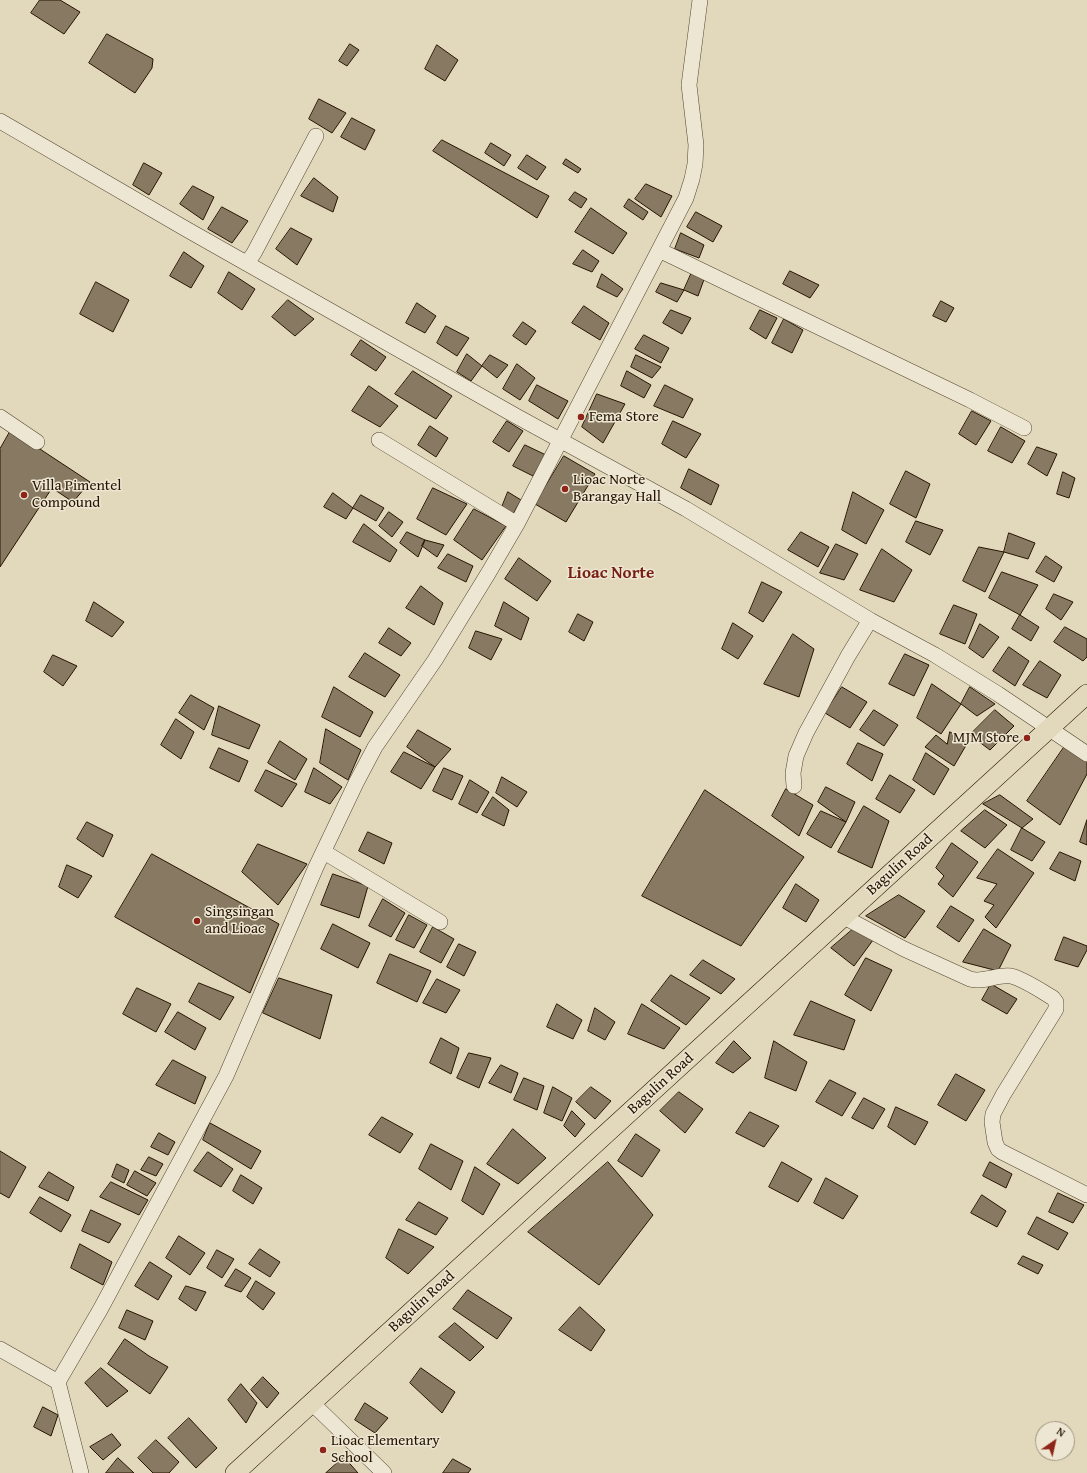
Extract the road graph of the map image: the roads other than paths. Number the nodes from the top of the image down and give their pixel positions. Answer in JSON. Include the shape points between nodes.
{"nodes":[{"id":1,"x":700,"y":0,"type":"edge"},
{"id":2,"x":0,"y":121,"type":"edge"},
{"id":3,"x":316,"y":136,"type":"dead end"},
{"id":4,"x":659,"y":250,"type":"junction"},
{"id":5,"x":247,"y":264,"type":"junction"},
{"id":6,"x":0,"y":417,"type":"edge"},
{"id":7,"x":1024,"y":428,"type":"dead end"},
{"id":8,"x":560,"y":439,"type":"junction"},
{"id":9,"x":379,"y":440,"type":"dead end"},
{"id":10,"x":37,"y":442,"type":"dead end"},
{"id":11,"x":517,"y":524,"type":"junction"},
{"id":12,"x":870,"y":620,"type":"junction"},
{"id":13,"x":1087,"y":694,"type":"edge"},
{"id":14,"x":1049,"y":729,"type":"junction"},
{"id":15,"x":1087,"y":754,"type":"edge"},
{"id":16,"x":794,"y":786,"type":"dead end"},
{"id":17,"x":324,"y":852,"type":"junction"},
{"id":18,"x":844,"y":917,"type":"junction"},
{"id":19,"x":440,"y":922,"type":"dead end"},
{"id":20,"x":1087,"y":1195,"type":"edge"},
{"id":21,"x":0,"y":1349,"type":"edge"},
{"id":22,"x":58,"y":1382,"type":"junction"},
{"id":23,"x":312,"y":1403,"type":"junction"},
{"id":24,"x":81,"y":1473,"type":"edge"},
{"id":25,"x":235,"y":1473,"type":"edge"},
{"id":26,"x":384,"y":1473,"type":"edge"}],
"edges":[{"from":1,"to":4,"type":"street","via":[[689,85],[696,145],[692,179],[686,198]]},
{"from":2,"to":5,"type":"street"},
{"from":3,"to":5,"type":"street"},
{"from":4,"to":7,"type":"street"},
{"from":4,"to":8,"type":"street"},
{"from":5,"to":8,"type":"street"},
{"from":6,"to":10,"type":"street"},
{"from":8,"to":11,"type":"street"},
{"from":8,"to":12,"type":"street","via":[[686,509]]},
{"from":9,"to":11,"type":"street"},
{"from":11,"to":17,"type":"street","via":[[435,660],[375,747]]},
{"from":12,"to":14,"type":"street","via":[[935,655]]},
{"from":12,"to":16,"type":"street","via":[[806,733],[796,756]]},
{"from":13,"to":14,"type":"main road","name":"Bagulin Road"},
{"from":14,"to":15,"type":"street"},
{"from":14,"to":18,"type":"main road","name":"Bagulin Road"},
{"from":17,"to":19,"type":"street"},
{"from":17,"to":22,"type":"street","via":[[226,1076],[104,1303]]},
{"from":18,"to":20,"type":"street","via":[[904,949],[970,979],[976,981],[1011,976],[1053,998],[1056,1010],[993,1114],[995,1142],[1002,1152]]},
{"from":18,"to":23,"type":"main road","name":"Bagulin Road"},
{"from":21,"to":22,"type":"street"},
{"from":22,"to":24,"type":"street"},
{"from":23,"to":25,"type":"main road","name":"Bagulin Road"},
{"from":23,"to":26,"type":"street"}]}
